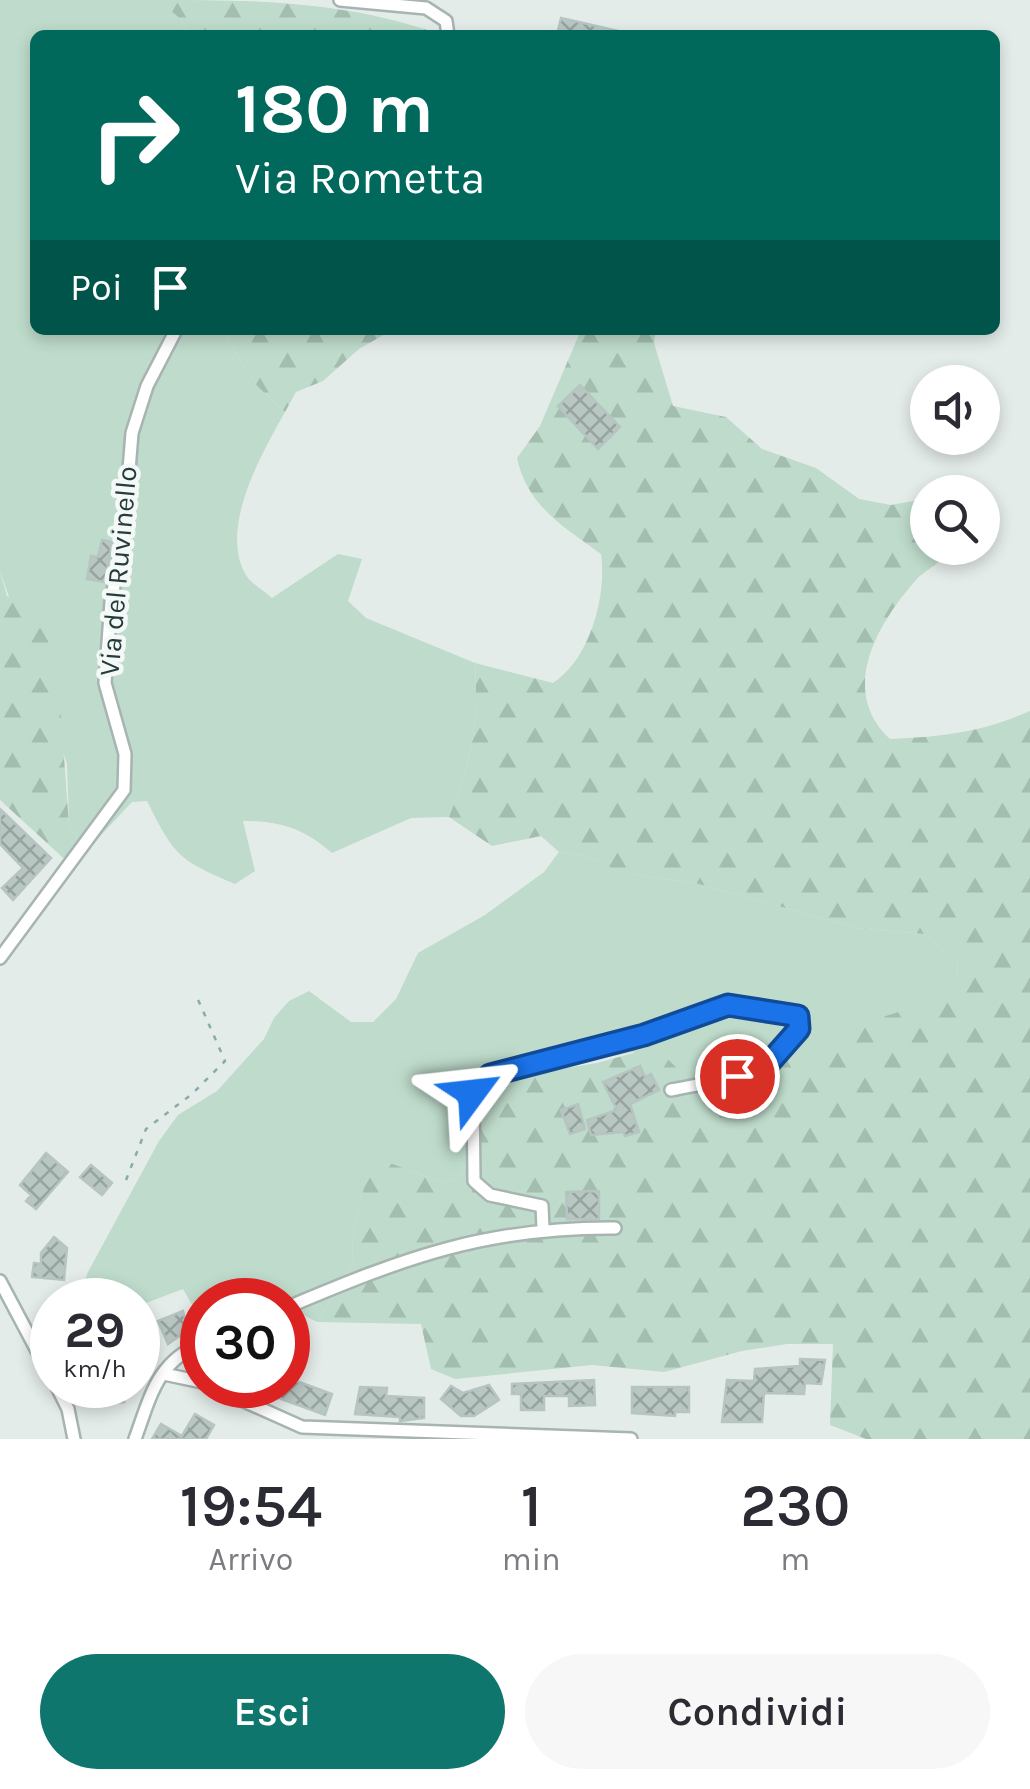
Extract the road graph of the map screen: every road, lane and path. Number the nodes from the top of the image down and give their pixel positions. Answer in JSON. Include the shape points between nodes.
{"nodes":[{"id":1,"x":340,"y":0,"type":"edge"},
{"id":2,"x":447,"y":30,"type":"edge"},
{"id":3,"x":173,"y":335,"type":"edge"},
{"id":4,"x":0,"y":958,"type":"edge"},
{"id":5,"x":196,"y":994,"type":"dead end"},
{"id":6,"x":671,"y":1090,"type":"dead end"},
{"id":7,"x":126,"y":1180,"type":"dead end"},
{"id":8,"x":544,"y":1228,"type":"junction"},
{"id":9,"x":615,"y":1228,"type":"dead end"},
{"id":10,"x":0,"y":1280,"type":"edge"},
{"id":11,"x":310,"y":1298,"type":"edge"},
{"id":12,"x":30,"y":1337,"type":"edge"},
{"id":13,"x":180,"y":1352,"type":"edge"},
{"id":14,"x":164,"y":1374,"type":"junction"},
{"id":15,"x":180,"y":1378,"type":"edge"},
{"id":16,"x":68,"y":1408,"type":"edge"},
{"id":17,"x":258,"y":1408,"type":"edge"},
{"id":18,"x":436,"y":1437,"type":"edge"},
{"id":19,"x":573,"y":1438,"type":"edge"},
{"id":20,"x":74,"y":1439,"type":"edge"},
{"id":21,"x":135,"y":1439,"type":"edge"},
{"id":22,"x":630,"y":1439,"type":"edge"}],
"edges":[{"from":1,"to":2,"type":"street","via":[[426,8],[446,21]]},
{"from":3,"to":4,"type":"street","name":"Via del Ruvinello","via":[[132,433],[111,602],[106,683],[126,754],[124,790]]},
{"from":5,"to":7,"type":"path","via":[[225,1061],[146,1129]]},
{"from":6,"to":8,"type":"street","via":[[769,1063],[799,1029],[798,1016],[728,1005],[644,1035],[490,1075],[472,1093],[474,1181],[490,1195],[542,1206]]},
{"from":8,"to":9,"type":"street"},
{"from":8,"to":11,"type":"street","via":[[425,1252]]},
{"from":10,"to":12,"type":"street"},
{"from":13,"to":14,"type":"street"},
{"from":14,"to":15,"type":"street"},
{"from":14,"to":21,"type":"street"},
{"from":16,"to":20,"type":"street"},
{"from":17,"to":18,"type":"street","via":[[302,1428]]},
{"from":18,"to":19,"type":"street"},
{"from":19,"to":22,"type":"street"}]}
